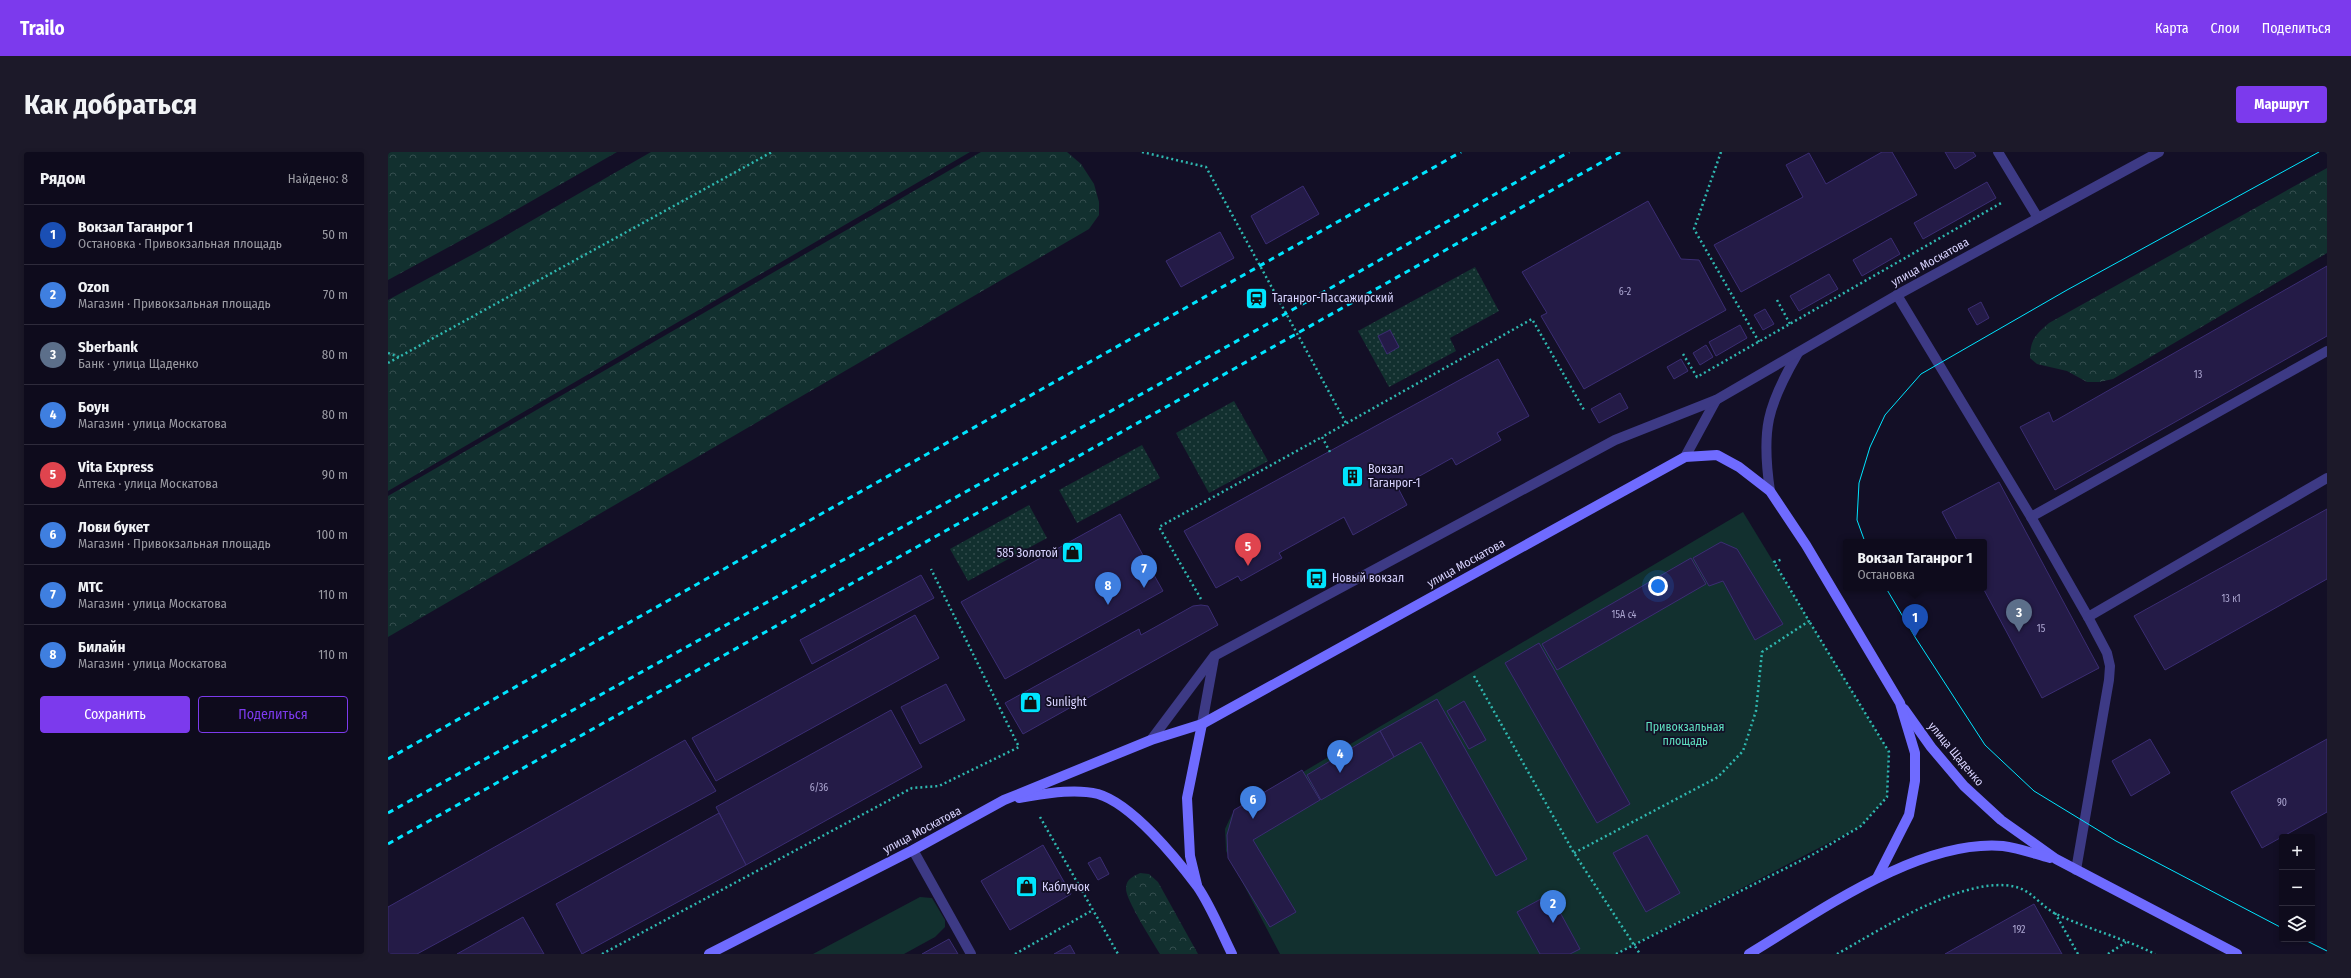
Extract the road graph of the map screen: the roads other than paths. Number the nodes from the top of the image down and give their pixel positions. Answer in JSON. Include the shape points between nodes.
{"nodes":[{"id":1,"x":1998,"y":152,"type":"edge"},
{"id":2,"x":2159,"y":152,"type":"edge"},
{"id":3,"x":2038,"y":218,"type":"junction"},
{"id":4,"x":1897,"y":295,"type":"junction"},
{"id":5,"x":1800,"y":351,"type":"junction"},
{"id":6,"x":2327,"y":351,"type":"edge"},
{"id":7,"x":1716,"y":400,"type":"junction"},
{"id":8,"x":1685,"y":457,"type":"junction"},
{"id":9,"x":2327,"y":478,"type":"edge"},
{"id":10,"x":1770,"y":491,"type":"junction"},
{"id":11,"x":2032,"y":518,"type":"junction"},
{"id":12,"x":2088,"y":617,"type":"junction"},
{"id":13,"x":1214,"y":656,"type":"junction"},
{"id":14,"x":1900,"y":703,"type":"junction"},
{"id":15,"x":1202,"y":724,"type":"junction"},
{"id":16,"x":1151,"y":740,"type":"junction"},
{"id":17,"x":1004,"y":800,"type":"junction"},
{"id":18,"x":914,"y":850,"type":"junction"},
{"id":19,"x":2056,"y":859,"type":"junction"},
{"id":20,"x":2076,"y":870,"type":"junction"},
{"id":21,"x":1877,"y":878,"type":"junction"},
{"id":22,"x":1198,"y":887,"type":"junction"},
{"id":23,"x":709,"y":954,"type":"edge"},
{"id":24,"x":971,"y":954,"type":"edge"},
{"id":25,"x":1232,"y":954,"type":"edge"},
{"id":26,"x":1749,"y":954,"type":"edge"},
{"id":27,"x":2237,"y":954,"type":"edge"}],
"edges":[{"from":1,"to":3,"type":"street"},
{"from":2,"to":3,"type":"street","name":"улица Москатова"},
{"from":3,"to":4,"type":"street","name":"улица Москатова"},
{"from":4,"to":5,"type":"street","name":"улица Москатова"},
{"from":4,"to":11,"type":"street"},
{"from":5,"to":7,"type":"street","name":"улица Москатова"},
{"from":5,"to":10,"type":"street","via":[[1780,385],[1767,419],[1765,457]]},
{"from":6,"to":11,"type":"street"},
{"from":7,"to":8,"type":"street"},
{"from":7,"to":13,"type":"street","name":"улица Москатова","via":[[1615,440]]},
{"from":8,"to":10,"type":"main road","via":[[1717,455],[1739,467]]},
{"from":8,"to":15,"type":"main road","name":"улица Москатова"},
{"from":9,"to":12,"type":"street"},
{"from":10,"to":14,"type":"main road","via":[[1806,545]]},
{"from":11,"to":12,"type":"street"},
{"from":12,"to":20,"type":"street","via":[[2107,653],[2109,680]]},
{"from":13,"to":15,"type":"street"},
{"from":13,"to":16,"type":"street","name":"улица Москатова"},
{"from":14,"to":19,"type":"main road","name":"улица Щаденко","via":[[1931,747],[1964,786],[2001,820]]},
{"from":14,"to":21,"type":"main road","via":[[1915,753],[1915,781],[1909,815]]},
{"from":15,"to":16,"type":"main road","name":"улица Москатова"},
{"from":15,"to":22,"type":"main road","via":[[1187,798],[1190,856]]},
{"from":16,"to":17,"type":"main road","name":"улица Москатова"},
{"from":17,"to":18,"type":"main road","name":"улица Москатова"},
{"from":17,"to":22,"type":"main road","via":[[1074,791],[1098,794],[1116,802],[1144,826]]},
{"from":18,"to":23,"type":"main road","name":"улица Москатова"},
{"from":18,"to":24,"type":"street"},
{"from":19,"to":20,"type":"main road","name":"улица Щаденко"},
{"from":19,"to":21,"type":"main road","name":"улица Щаденко","via":[[2003,846],[1959,849],[1920,860]]},
{"from":20,"to":27,"type":"main road","name":"улица Щаденко"},
{"from":21,"to":26,"type":"main road"},
{"from":22,"to":25,"type":"main road"}]}
